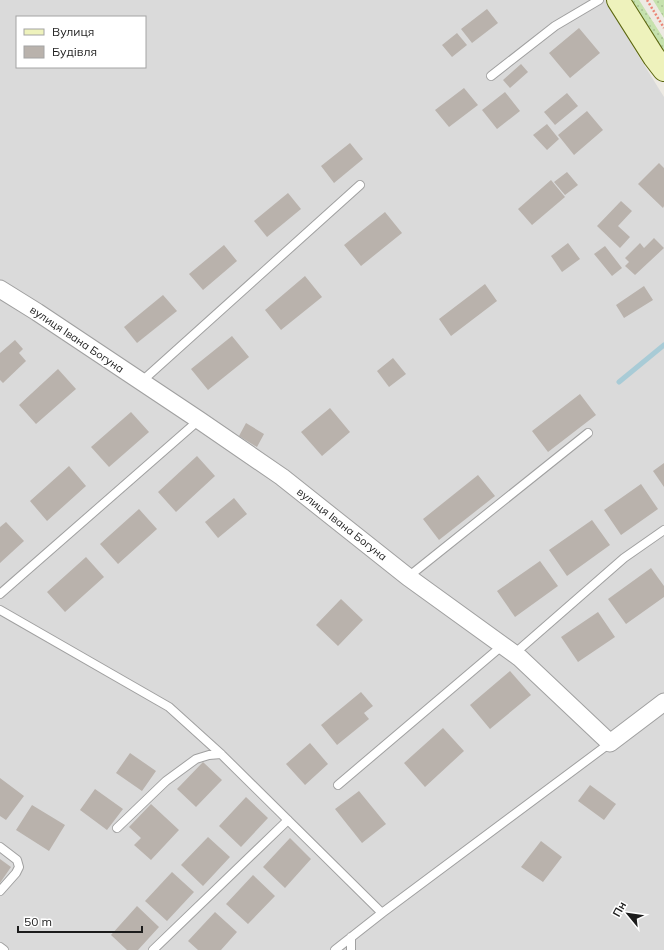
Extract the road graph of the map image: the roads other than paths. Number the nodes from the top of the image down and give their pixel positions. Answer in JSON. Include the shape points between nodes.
{"nodes":[{"id":1,"x":599,"y":0,"type":"edge"},
{"id":2,"x":618,"y":0,"type":"edge"},
{"id":3,"x":664,"y":70,"type":"edge"},
{"id":4,"x":491,"y":76,"type":"dead end"},
{"id":5,"x":360,"y":185,"type":"dead end"},
{"id":6,"x":0,"y":290,"type":"edge"},
{"id":7,"x":141,"y":382,"type":"junction"},
{"id":8,"x":199,"y":420,"type":"junction"},
{"id":9,"x":588,"y":434,"type":"dead end"},
{"id":10,"x":664,"y":530,"type":"edge"},
{"id":11,"x":408,"y":577,"type":"junction"},
{"id":12,"x":0,"y":594,"type":"edge"},
{"id":13,"x":0,"y":610,"type":"edge"},
{"id":14,"x":508,"y":650,"type":"junction"},
{"id":15,"x":664,"y":702,"type":"edge"},
{"id":16,"x":610,"y":743,"type":"junction"},
{"id":17,"x":221,"y":754,"type":"junction"},
{"id":18,"x":338,"y":785,"type":"dead end"},
{"id":19,"x":288,"y":820,"type":"junction"},
{"id":20,"x":118,"y":828,"type":"dead end"},
{"id":21,"x":0,"y":847,"type":"edge"},
{"id":22,"x":0,"y":892,"type":"edge"},
{"id":23,"x":382,"y":913,"type":"junction"},
{"id":24,"x":351,"y":937,"type":"junction"},
{"id":25,"x":0,"y":947,"type":"edge"},
{"id":26,"x":4,"y":950,"type":"edge"},
{"id":27,"x":153,"y":950,"type":"edge"},
{"id":28,"x":336,"y":950,"type":"edge"},
{"id":29,"x":351,"y":950,"type":"edge"}],
"edges":[{"from":1,"to":4,"type":"lane","via":[[554,26]]},
{"from":2,"to":3,"type":"main road"},
{"from":5,"to":7,"type":"lane"},
{"from":6,"to":7,"type":"street","name":"вулиця Івана Богуна"},
{"from":7,"to":8,"type":"street","name":"вулиця Івана Богуна"},
{"from":8,"to":11,"type":"street","name":"вулиця Івана Богуна","via":[[282,477]]},
{"from":8,"to":12,"type":"lane"},
{"from":9,"to":11,"type":"lane"},
{"from":10,"to":14,"type":"lane","via":[[624,558]]},
{"from":11,"to":14,"type":"street","name":"вулиця Івана Богуна"},
{"from":13,"to":17,"type":"lane","via":[[169,707]]},
{"from":14,"to":16,"type":"street","name":"вулиця Івана Богуна","via":[[520,658]]},
{"from":14,"to":18,"type":"lane"},
{"from":15,"to":16,"type":"street"},
{"from":16,"to":23,"type":"lane"},
{"from":17,"to":19,"type":"lane"},
{"from":17,"to":20,"type":"lane","via":[[196,760],[166,781]]},
{"from":19,"to":23,"type":"lane"},
{"from":19,"to":27,"type":"lane"},
{"from":21,"to":22,"type":"lane","via":[[17,860],[19,867]]},
{"from":23,"to":24,"type":"lane"},
{"from":24,"to":28,"type":"lane"},
{"from":24,"to":29,"type":"lane"},
{"from":25,"to":26,"type":"lane"}]}
